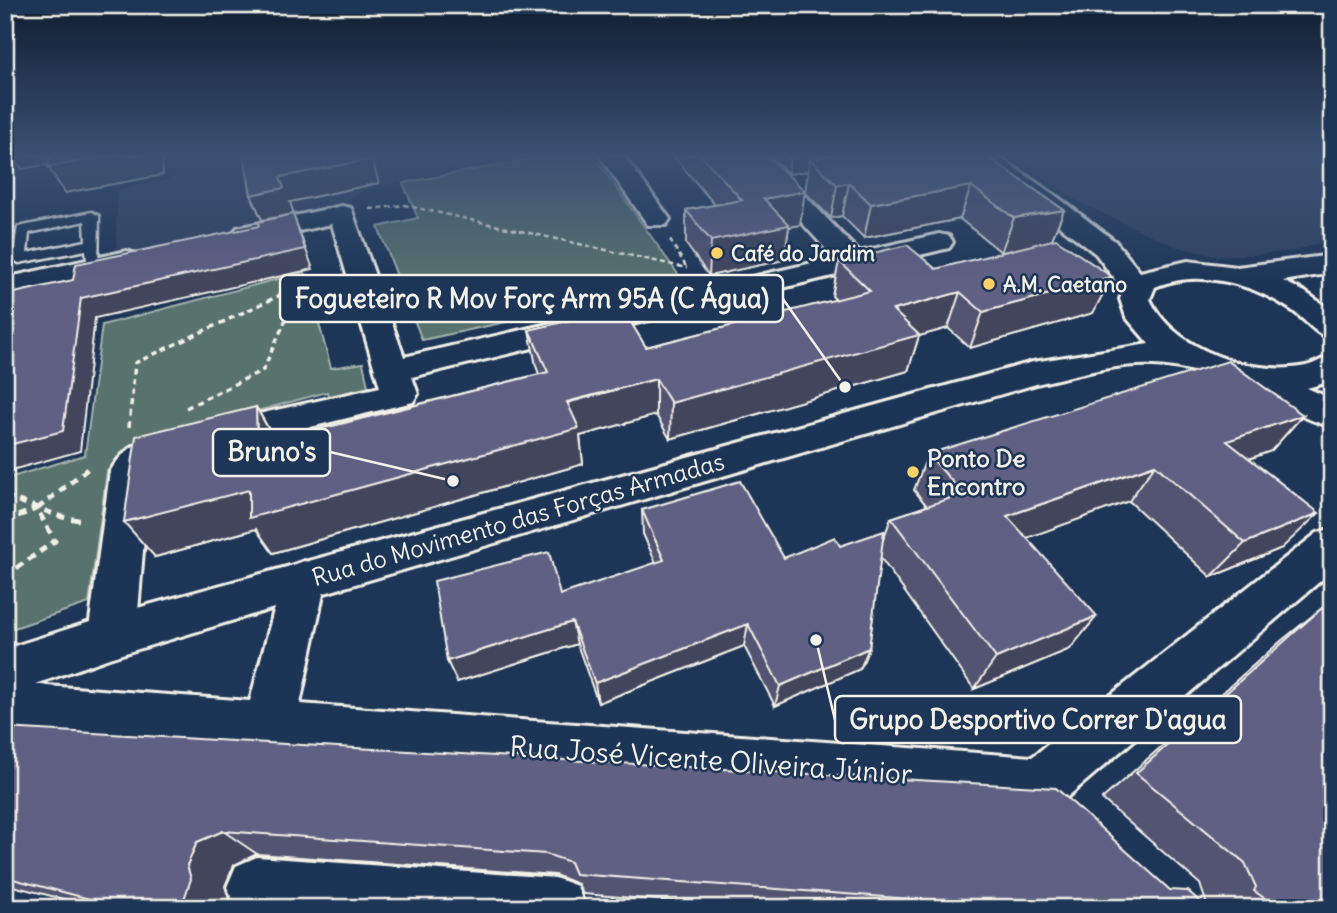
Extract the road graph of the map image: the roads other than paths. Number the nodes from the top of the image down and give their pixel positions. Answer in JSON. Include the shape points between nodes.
{"nodes":[{"id":1,"x":642,"y":198,"type":"edge"},
{"id":2,"x":789,"y":198,"type":"edge"},
{"id":3,"x":1042,"y":198,"type":"edge"},
{"id":4,"x":1047,"y":201,"type":"junction"},
{"id":5,"x":657,"y":219,"type":"road end"},
{"id":6,"x":224,"y":239,"type":"edge"},
{"id":7,"x":939,"y":242,"type":"dead end"},
{"id":8,"x":158,"y":254,"type":"edge"},
{"id":9,"x":92,"y":256,"type":"junction"},
{"id":10,"x":852,"y":261,"type":"junction"},
{"id":11,"x":1332,"y":264,"type":"edge"},
{"id":12,"x":1214,"y":271,"type":"junction"},
{"id":13,"x":785,"y":277,"type":"junction"},
{"id":14,"x":5,"y":287,"type":"edge"},
{"id":15,"x":1136,"y":294,"type":"junction"},
{"id":16,"x":625,"y":315,"type":"junction"},
{"id":17,"x":1332,"y":329,"type":"edge"},
{"id":18,"x":1220,"y":367,"type":"junction"},
{"id":19,"x":1332,"y":367,"type":"edge"},
{"id":20,"x":392,"y":370,"type":"junction"},
{"id":21,"x":1033,"y":373,"type":"junction"},
{"id":22,"x":1332,"y":414,"type":"edge"},
{"id":23,"x":1332,"y":545,"type":"edge"},
{"id":24,"x":304,"y":580,"type":"junction"},
{"id":25,"x":112,"y":636,"type":"junction"},
{"id":26,"x":5,"y":672,"type":"edge"},
{"id":27,"x":5,"y":701,"type":"edge"},
{"id":28,"x":269,"y":727,"type":"junction"},
{"id":29,"x":257,"y":887,"type":"dead end"},
{"id":30,"x":555,"y":908,"type":"edge"}],
"edges":[{"from":1,"to":5,"type":"street"},
{"from":2,"to":10,"type":"street"},
{"from":3,"to":4,"type":"street"},
{"from":4,"to":12,"type":"street","via":[[1142,248]]},
{"from":4,"to":15,"type":"street","via":[[1106,248]]},
{"from":6,"to":20,"type":"street","via":[[342,214]]},
{"from":7,"to":10,"type":"street"},
{"from":8,"to":9,"type":"street"},
{"from":9,"to":9,"type":"lane","via":[[92,216],[23,230],[19,259]]},
{"from":9,"to":14,"type":"street"},
{"from":10,"to":13,"type":"street"},
{"from":11,"to":12,"type":"street","via":[[1275,273]]},
{"from":12,"to":15,"type":"street","via":[[1165,271],[1152,275]]},
{"from":12,"to":17,"type":"street","via":[[1292,296]]},
{"from":13,"to":16,"type":"street"},
{"from":13,"to":16,"type":"street","via":[[790,302],[651,337]]},
{"from":15,"to":18,"type":"street","via":[[1144,320],[1155,332]]},
{"from":15,"to":21,"type":"street","via":[[1106,337]]},
{"from":16,"to":20,"type":"street"},
{"from":18,"to":19,"type":"street","via":[[1298,379]]},
{"from":18,"to":21,"type":"street","via":[[1154,354]]},
{"from":18,"to":22,"type":"street"},
{"from":20,"to":25,"type":"street","via":[[400,394],[151,452],[130,472]]},
{"from":21,"to":24,"type":"street","name":"Rua do Movimento das Forças Armadas"},
{"from":23,"to":28,"type":"street","name":"Rua José Vicente Oliveira Júnior","via":[[1059,803]]},
{"from":24,"to":25,"type":"street","name":"Rua do Movimento das Forças Armadas"},
{"from":24,"to":28,"type":"street"},
{"from":25,"to":26,"type":"street","name":"Rua do Movimento das Forças Armadas"},
{"from":27,"to":28,"type":"street","name":"Rua José Vicente Oliveira Júnior","via":[[47,711]]},
{"from":29,"to":30,"type":"street"}]}
